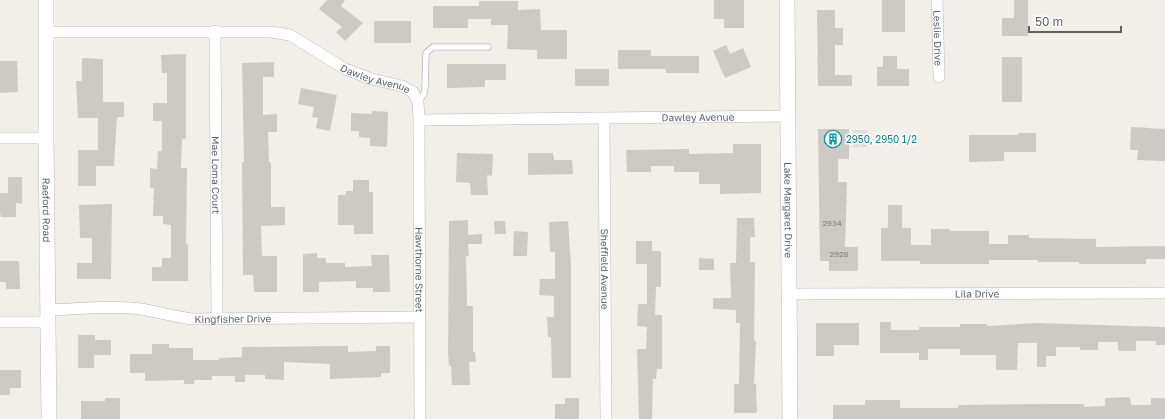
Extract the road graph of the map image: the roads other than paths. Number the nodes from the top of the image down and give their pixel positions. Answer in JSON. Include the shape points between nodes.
{"nodes":[{"id":1,"x":46,"y":0,"type":"edge"},
{"id":2,"x":786,"y":0,"type":"edge"},
{"id":3,"x":937,"y":0,"type":"edge"},
{"id":4,"x":215,"y":31,"type":"junction"},
{"id":5,"x":47,"y":32,"type":"junction"},
{"id":6,"x":488,"y":47,"type":"dead end"},
{"id":7,"x":939,"y":77,"type":"dead end"},
{"id":8,"x":418,"y":102,"type":"junction"},
{"id":9,"x":787,"y":116,"type":"junction"},
{"id":10,"x":604,"y":119,"type":"junction"},
{"id":11,"x":419,"y":120,"type":"junction"},
{"id":12,"x":0,"y":138,"type":"edge"},
{"id":13,"x":46,"y":138,"type":"junction"},
{"id":14,"x":1165,"y":293,"type":"edge"},
{"id":15,"x":789,"y":294,"type":"junction"},
{"id":16,"x":48,"y":316,"type":"junction"},
{"id":17,"x":419,"y":317,"type":"junction"},
{"id":18,"x":217,"y":319,"type":"junction"},
{"id":19,"x":0,"y":322,"type":"edge"},
{"id":20,"x":49,"y":419,"type":"edge"},
{"id":21,"x":420,"y":419,"type":"edge"},
{"id":22,"x":606,"y":419,"type":"edge"},
{"id":23,"x":790,"y":419,"type":"edge"}],
"edges":[{"from":1,"to":5,"type":"street","name":"Raeford Road"},
{"from":2,"to":9,"type":"street","name":"Lake Margaret Drive"},
{"from":3,"to":7,"type":"street","name":"Leslie Drive"},
{"from":4,"to":5,"type":"street","name":"Dawley Avenue"},
{"from":4,"to":8,"type":"street","name":"Dawley Avenue","via":[[290,35],[345,69],[402,86],[413,92]]},
{"from":4,"to":18,"type":"street","name":"Mae Loma Court"},
{"from":5,"to":13,"type":"street","name":"Raeford Road"},
{"from":6,"to":8,"type":"lane","via":[[429,49],[426,53],[424,94]]},
{"from":8,"to":11,"type":"street","name":"Dawley Avenue"},
{"from":9,"to":10,"type":"street","name":"Dawley Avenue"},
{"from":9,"to":15,"type":"street","name":"Lake Margaret Drive"},
{"from":10,"to":11,"type":"street","name":"Dawley Avenue"},
{"from":10,"to":22,"type":"street","name":"Sheffield Avenue"},
{"from":11,"to":17,"type":"street","name":"Hawthorne Street"},
{"from":12,"to":13,"type":"street"},
{"from":13,"to":16,"type":"street","name":"Raeford Road"},
{"from":14,"to":15,"type":"street","name":"Lila Drive"},
{"from":15,"to":23,"type":"street","name":"Lake Margaret Drive"},
{"from":16,"to":18,"type":"street","name":"Kingfisher Drive","via":[[126,308],[175,317]]},
{"from":16,"to":19,"type":"street","name":"Kingfisher Drive"},
{"from":16,"to":20,"type":"street","name":"Raeford Road"},
{"from":17,"to":18,"type":"street","name":"Kingfisher Drive"},
{"from":17,"to":21,"type":"street","name":"Hawthorne Street"}]}
